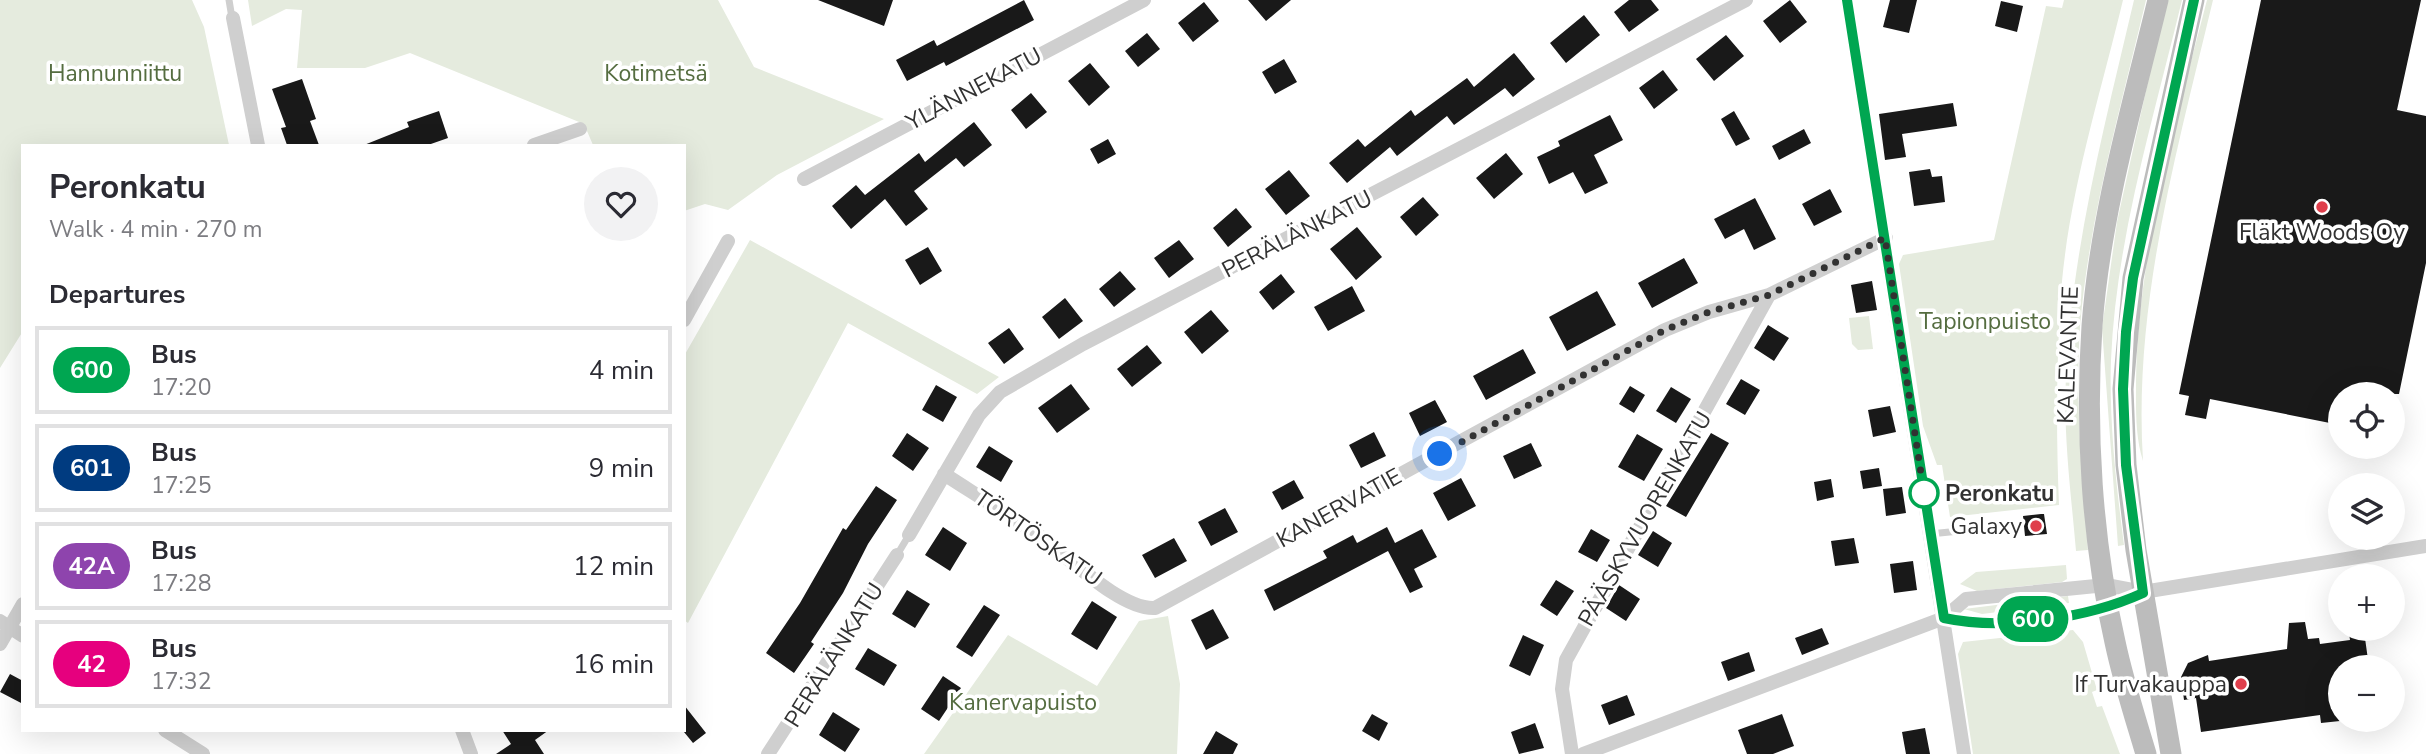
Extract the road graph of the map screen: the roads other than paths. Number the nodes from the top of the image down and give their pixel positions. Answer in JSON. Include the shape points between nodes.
{"nodes":[{"id":1,"x":229,"y":0,"type":"edge"},
{"id":2,"x":1144,"y":0,"type":"edge"},
{"id":3,"x":1746,"y":0,"type":"edge"},
{"id":4,"x":1847,"y":0,"type":"edge"},
{"id":5,"x":2158,"y":0,"type":"edge"},
{"id":6,"x":2194,"y":0,"type":"edge"},
{"id":7,"x":233,"y":18,"type":"joint"},
{"id":8,"x":580,"y":129,"type":"dead end"},
{"id":9,"x":258,"y":144,"type":"edge"},
{"id":10,"x":537,"y":144,"type":"edge"},
{"id":11,"x":804,"y":179,"type":"dead end"},
{"id":12,"x":1885,"y":238,"type":"junction"},
{"id":13,"x":728,"y":241,"type":"dead end"},
{"id":14,"x":1769,"y":295,"type":"junction"},
{"id":15,"x":686,"y":316,"type":"edge"},
{"id":16,"x":944,"y":474,"type":"junction"},
{"id":17,"x":2008,"y":526,"type":"dead end"},
{"id":18,"x":1930,"y":534,"type":"junction"},
{"id":19,"x":909,"y":535,"type":"joint"},
{"id":20,"x":2426,"y":545,"type":"edge"},
{"id":21,"x":897,"y":555,"type":"joint"},
{"id":22,"x":2106,"y":584,"type":"junction"},
{"id":23,"x":2143,"y":593,"type":"junction"},
{"id":24,"x":1133,"y":603,"type":"joint"},
{"id":25,"x":21,"y":606,"type":"edge"},
{"id":26,"x":2109,"y":608,"type":"junction"},
{"id":27,"x":1944,"y":618,"type":"junction"},
{"id":28,"x":5,"y":624,"type":"edge"},
{"id":29,"x":21,"y":635,"type":"edge"},
{"id":30,"x":0,"y":644,"type":"edge"},
{"id":31,"x":169,"y":732,"type":"edge"},
{"id":32,"x":463,"y":732,"type":"edge"},
{"id":33,"x":202,"y":754,"type":"edge"},
{"id":34,"x":471,"y":754,"type":"edge"},
{"id":35,"x":768,"y":754,"type":"edge"},
{"id":36,"x":1572,"y":754,"type":"edge"},
{"id":37,"x":1583,"y":754,"type":"edge"},
{"id":38,"x":1964,"y":754,"type":"edge"},
{"id":39,"x":2146,"y":754,"type":"edge"},
{"id":40,"x":2171,"y":754,"type":"edge"}],
"edges":[{"from":1,"to":7,"type":"lane"},
{"from":2,"to":11,"type":"street","name":"YLÄNNEKATU"},
{"from":3,"to":16,"type":"street","name":"PERÄLÄNKATU","via":[[1000,392],[979,415]]},
{"from":4,"to":12,"type":"street"},
{"from":5,"to":22,"type":"main road","name":"KALEVANTIE","via":[[2107,222],[2092,327],[2092,465]]},
{"from":6,"to":23,"type":"main road","via":[[2133,278],[2126,332],[2126,465]]},
{"from":7,"to":9,"type":"street"},
{"from":8,"to":10,"type":"street"},
{"from":12,"to":14,"type":"street","name":"KANERVATIE"},
{"from":12,"to":18,"type":"street"},
{"from":13,"to":15,"type":"street"},
{"from":14,"to":24,"type":"street","name":"KANERVATIE","via":[[1665,330],[1155,608]]},
{"from":14,"to":36,"type":"street","name":"PÄÄSKYVUORENKATU","via":[[1566,660],[1562,689]]},
{"from":16,"to":19,"type":"street","name":"PERÄLÄNKATU"},
{"from":16,"to":24,"type":"street","name":"TÖRTÖSKATU"},
{"from":17,"to":18,"type":"lane"},
{"from":18,"to":27,"type":"street"},
{"from":19,"to":21,"type":"lane"},
{"from":20,"to":23,"type":"street"},
{"from":21,"to":35,"type":"street","name":"PERÄLÄNKATU"},
{"from":22,"to":23,"type":"street"},
{"from":22,"to":26,"type":"main road","name":"KALEVANTIE"},
{"from":22,"to":27,"type":"street","via":[[1966,599]]},
{"from":23,"to":26,"type":"street"},
{"from":23,"to":40,"type":"main road"},
{"from":25,"to":28,"type":"street"},
{"from":26,"to":27,"type":"street","via":[[1973,624]]},
{"from":26,"to":39,"type":"main road","name":"KALEVANTIE"},
{"from":27,"to":37,"type":"street"},
{"from":27,"to":38,"type":"street"},
{"from":28,"to":29,"type":"street"},
{"from":28,"to":30,"type":"street"},
{"from":31,"to":33,"type":"street"},
{"from":32,"to":34,"type":"street"}]}
